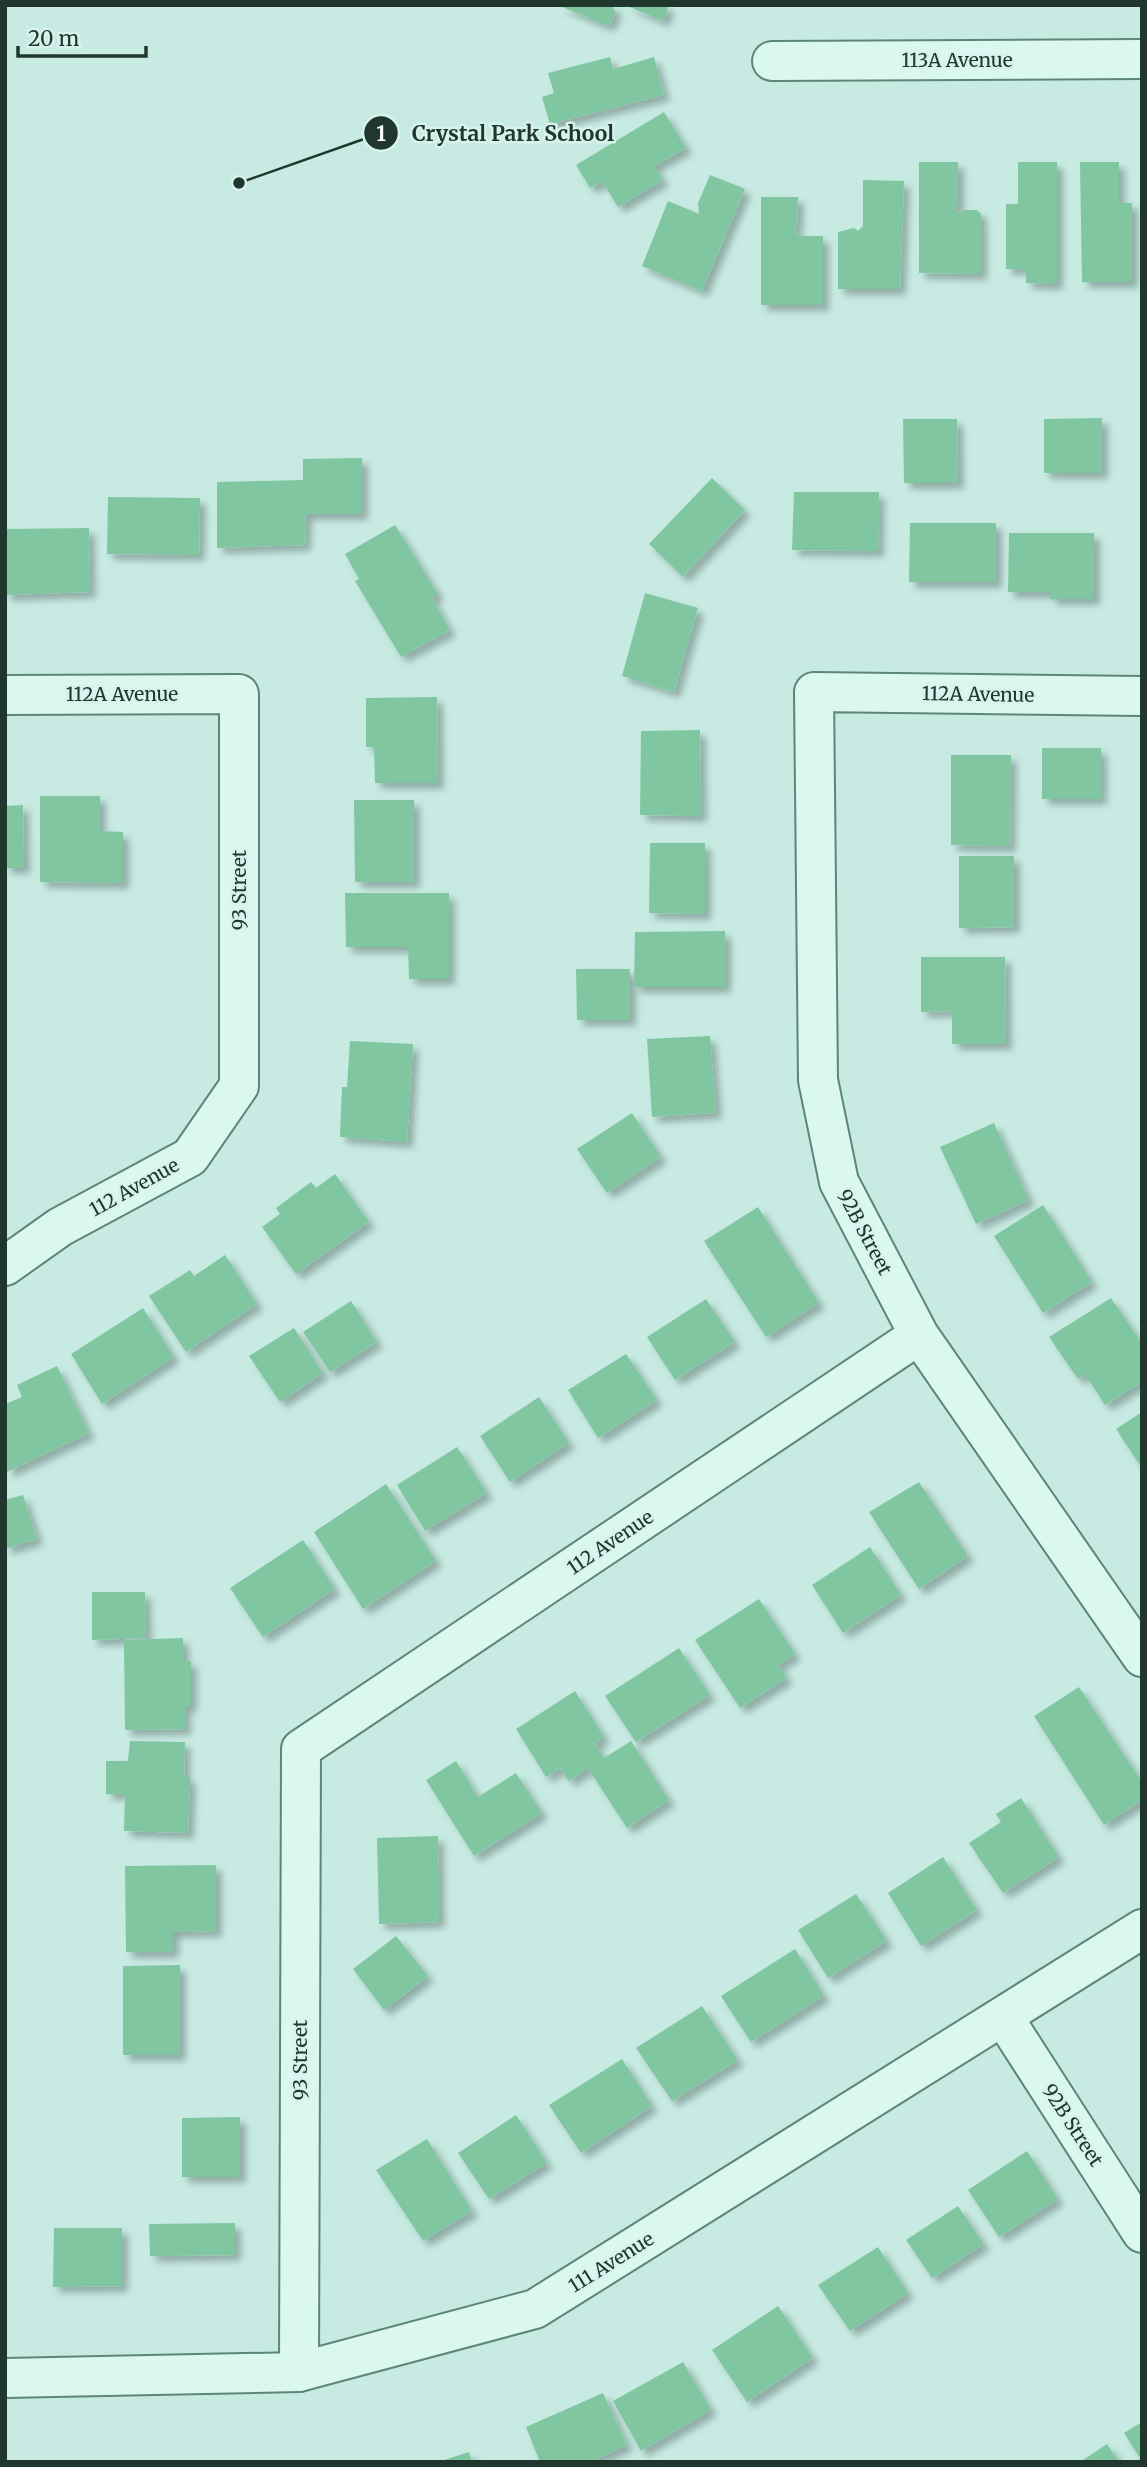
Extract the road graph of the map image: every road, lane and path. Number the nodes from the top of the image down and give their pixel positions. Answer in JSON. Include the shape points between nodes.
{"nodes":[{"id":1,"x":1142,"y":60,"type":"edge"},
{"id":2,"x":772,"y":61,"type":"dead end"},
{"id":3,"x":814,"y":692,"type":"joint"},
{"id":4,"x":239,"y":694,"type":"joint"},
{"id":5,"x":5,"y":695,"type":"edge"},
{"id":6,"x":1142,"y":695,"type":"edge"},
{"id":7,"x":240,"y":1086,"type":"joint"},
{"id":8,"x":5,"y":1266,"type":"edge"},
{"id":9,"x":919,"y":1335,"type":"junction"},
{"id":10,"x":1142,"y":1657,"type":"edge"},
{"id":11,"x":301,"y":1749,"type":"joint"},
{"id":12,"x":1142,"y":1929,"type":"edge"},
{"id":13,"x":1004,"y":2018,"type":"junction"},
{"id":14,"x":1142,"y":2233,"type":"edge"},
{"id":15,"x":299,"y":2372,"type":"junction"},
{"id":16,"x":5,"y":2378,"type":"edge"}],
"edges":[{"from":1,"to":2,"type":"street","name":"113A Avenue"},
{"from":3,"to":6,"type":"street","name":"112A Avenue"},
{"from":3,"to":9,"type":"street","name":"92B Street","via":[[818,1080],[839,1182]]},
{"from":4,"to":5,"type":"street","name":"112A Avenue"},
{"from":4,"to":7,"type":"street","name":"93 Street"},
{"from":7,"to":8,"type":"street","name":"112 Avenue","via":[[190,1157],[60,1227]]},
{"from":9,"to":10,"type":"street","name":"92B Street"},
{"from":9,"to":11,"type":"street","name":"112 Avenue"},
{"from":11,"to":15,"type":"street","name":"93 Street"},
{"from":12,"to":13,"type":"street","name":"111 Avenue"},
{"from":13,"to":14,"type":"street","name":"92B Street"},
{"from":13,"to":15,"type":"street","name":"111 Avenue","via":[[535,2309]]},
{"from":15,"to":16,"type":"street","name":"111 Avenue"}]}
